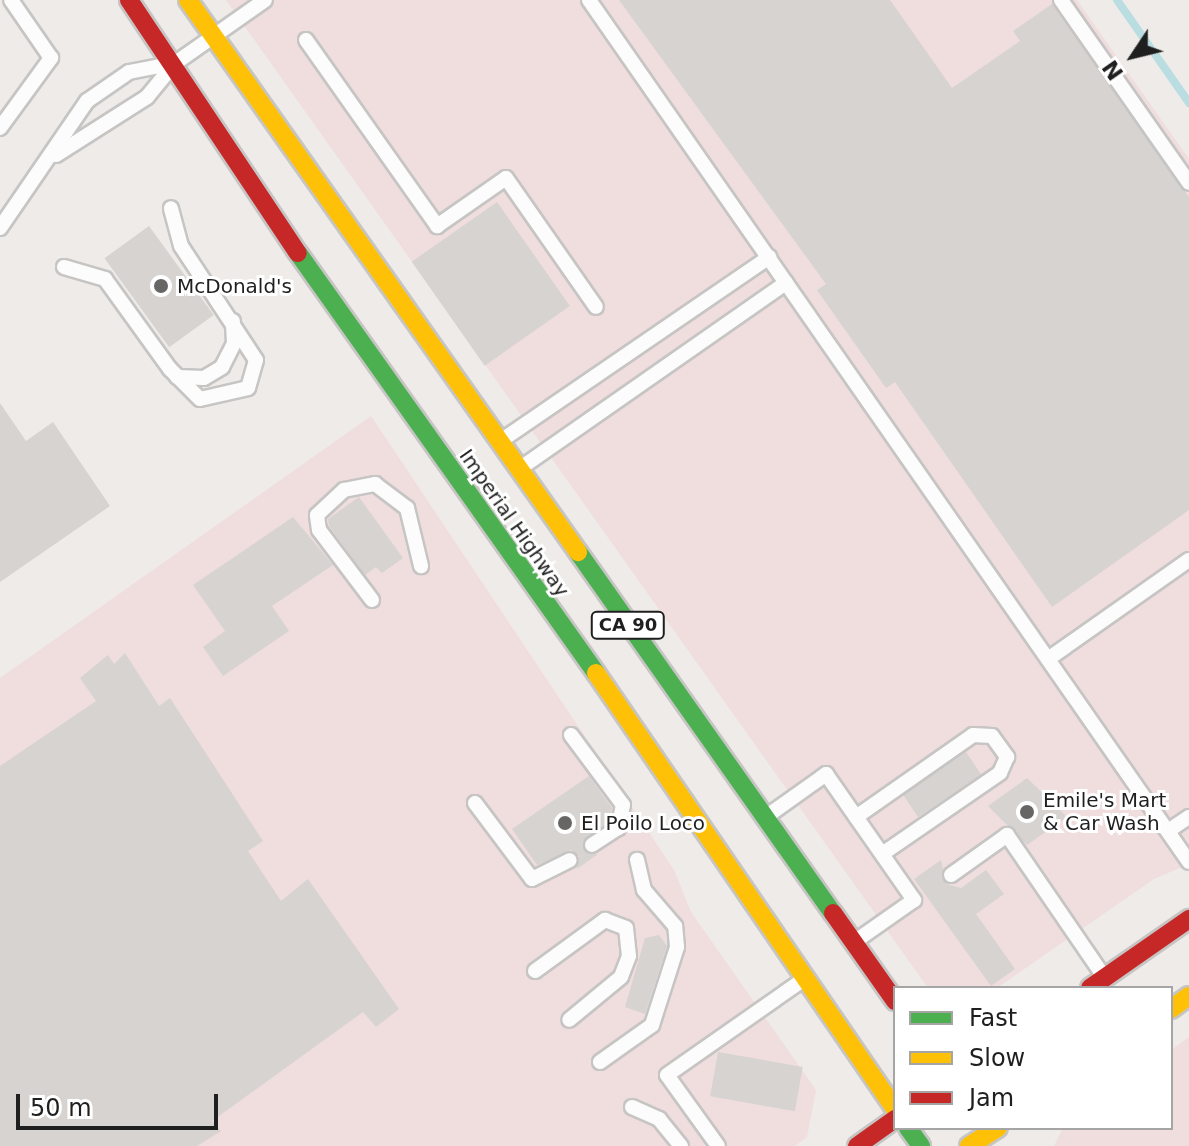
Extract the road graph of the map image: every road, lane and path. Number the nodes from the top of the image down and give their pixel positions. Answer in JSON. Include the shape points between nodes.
{"nodes":[{"id":1,"x":11,"y":0,"type":"edge"},
{"id":2,"x":129,"y":0,"type":"edge"},
{"id":3,"x":188,"y":0,"type":"edge"},
{"id":4,"x":265,"y":0,"type":"edge"},
{"id":5,"x":589,"y":0,"type":"edge"},
{"id":6,"x":1061,"y":0,"type":"edge"},
{"id":7,"x":214,"y":36,"type":"junction"},
{"id":8,"x":306,"y":40,"type":"dead end"},
{"id":9,"x":174,"y":64,"type":"junction"},
{"id":10,"x":0,"y":128,"type":"edge"},
{"id":11,"x":56,"y":155,"type":"junction"},
{"id":12,"x":1189,"y":183,"type":"edge"},
{"id":13,"x":171,"y":208,"type":"dead end"},
{"id":14,"x":0,"y":228,"type":"edge"},
{"id":15,"x":769,"y":257,"type":"junction"},
{"id":16,"x":64,"y":267,"type":"dead end"},
{"id":17,"x":786,"y":283,"type":"junction"},
{"id":18,"x":596,"y":307,"type":"dead end"},
{"id":19,"x":233,"y":321,"type":"junction"},
{"id":20,"x":351,"y":332,"type":"junction"},
{"id":21,"x":176,"y":377,"type":"junction"},
{"id":22,"x":499,"y":443,"type":"junction"},
{"id":23,"x":475,"y":468,"type":"dead end"},
{"id":24,"x":518,"y":470,"type":"junction"},
{"id":25,"x":494,"y":477,"type":"dead end"},
{"id":26,"x":1189,"y":560,"type":"edge"},
{"id":27,"x":421,"y":566,"type":"dead end"},
{"id":28,"x":372,"y":600,"type":"dead end"},
{"id":29,"x":1048,"y":659,"type":"junction"},
{"id":30,"x":571,"y":735,"type":"dead end"},
{"id":31,"x":475,"y":803,"type":"dead end"},
{"id":32,"x":765,"y":817,"type":"junction"},
{"id":33,"x":856,"y":817,"type":"junction"},
{"id":34,"x":1189,"y":817,"type":"edge"},
{"id":35,"x":1168,"y":831,"type":"junction"},
{"id":36,"x":592,"y":845,"type":"dead end"},
{"id":37,"x":882,"y":854,"type":"junction"},
{"id":38,"x":570,"y":860,"type":"dead end"},
{"id":39,"x":637,"y":860,"type":"dead end"},
{"id":40,"x":1189,"y":862,"type":"edge"},
{"id":41,"x":951,"y":875,"type":"dead end"},
{"id":42,"x":1189,"y":919,"type":"edge"},
{"id":43,"x":853,"y":943,"type":"junction"},
{"id":44,"x":535,"y":971,"type":"dead end"},
{"id":45,"x":810,"y":974,"type":"junction"},
{"id":46,"x":1097,"y":983,"type":"edge"},
{"id":47,"x":893,"y":998,"type":"edge"},
{"id":48,"x":569,"y":1020,"type":"dead end"},
{"id":49,"x":600,"y":1062,"type":"dead end"},
{"id":50,"x":893,"y":1106,"type":"edge"},
{"id":51,"x":632,"y":1107,"type":"dead end"},
{"id":52,"x":893,"y":1120,"type":"edge"},
{"id":53,"x":992,"y":1134,"type":"edge"},
{"id":54,"x":681,"y":1146,"type":"edge"},
{"id":55,"x":718,"y":1146,"type":"edge"},
{"id":56,"x":857,"y":1146,"type":"edge"},
{"id":57,"x":969,"y":1146,"type":"edge"}],
"edges":[{"from":1,"to":10,"type":"lane","via":[[51,58]]},
{"from":2,"to":9,"type":"main road","name":"Imperial Highway","number":"CA 90"},
{"from":3,"to":7,"type":"main road","name":"Imperial Highway","number":"CA 90"},
{"from":4,"to":7,"type":"lane"},
{"from":5,"to":15,"type":"lane"},
{"from":6,"to":12,"type":"lane"},
{"from":7,"to":9,"type":"lane"},
{"from":7,"to":22,"type":"main road","name":"Imperial Highway","number":"CA 90"},
{"from":8,"to":18,"type":"lane","via":[[437,226],[506,178]]},
{"from":9,"to":11,"type":"lane","via":[[147,97]]},
{"from":9,"to":11,"type":"lane","via":[[129,72],[87,101]]},
{"from":9,"to":20,"type":"main road","name":"Imperial Highway","number":"CA 90"},
{"from":11,"to":14,"type":"lane"},
{"from":13,"to":19,"type":"lane","via":[[181,246]]},
{"from":15,"to":17,"type":"lane"},
{"from":15,"to":22,"type":"lane"},
{"from":16,"to":21,"type":"lane","via":[[105,279]]},
{"from":17,"to":24,"type":"lane"},
{"from":17,"to":29,"type":"lane"},
{"from":19,"to":21,"type":"lane","via":[[234,343],[222,367],[204,378]]},
{"from":19,"to":21,"type":"lane","via":[[256,360],[248,388],[200,399]]},
{"from":20,"to":23,"type":"main road","via":[[394,354]]},
{"from":20,"to":45,"type":"main road","name":"Imperial Highway","number":"CA 90"},
{"from":22,"to":24,"type":"main road","name":"Imperial Highway","number":"CA 90"},
{"from":24,"to":25,"type":"main road"},
{"from":24,"to":32,"type":"main road","name":"Imperial Highway","number":"CA 90"},
{"from":26,"to":29,"type":"lane"},
{"from":27,"to":28,"type":"lane","via":[[407,508],[375,484],[344,490],[317,515],[319,530]]},
{"from":29,"to":35,"type":"lane"},
{"from":30,"to":36,"type":"lane","via":[[623,805],[618,828]]},
{"from":31,"to":38,"type":"lane","via":[[532,879]]},
{"from":32,"to":33,"type":"lane","via":[[826,774]]},
{"from":32,"to":43,"type":"main road","name":"Imperial Highway","number":"CA 90"},
{"from":33,"to":37,"type":"lane"},
{"from":33,"to":37,"type":"lane","via":[[973,735],[992,736],[1007,757],[1000,773]]},
{"from":34,"to":35,"type":"lane"},
{"from":35,"to":40,"type":"lane"},
{"from":37,"to":43,"type":"lane","via":[[919,896]]},
{"from":39,"to":49,"type":"lane","via":[[644,890],[675,926],[677,947],[652,1025]]},
{"from":41,"to":46,"type":"lane","via":[[1007,835]]},
{"from":42,"to":46,"type":"main road"},
{"from":43,"to":47,"type":"main road","name":"Imperial Highway","number":"CA 90"},
{"from":44,"to":48,"type":"lane","via":[[605,920],[626,928],[629,956],[621,977]]},
{"from":45,"to":50,"type":"main road","name":"Imperial Highway","number":"CA 90"},
{"from":45,"to":55,"type":"lane","via":[[667,1075]]},
{"from":51,"to":54,"type":"lane","via":[[659,1119]]},
{"from":52,"to":56,"type":"main road"},
{"from":53,"to":57,"type":"main road"}]}
